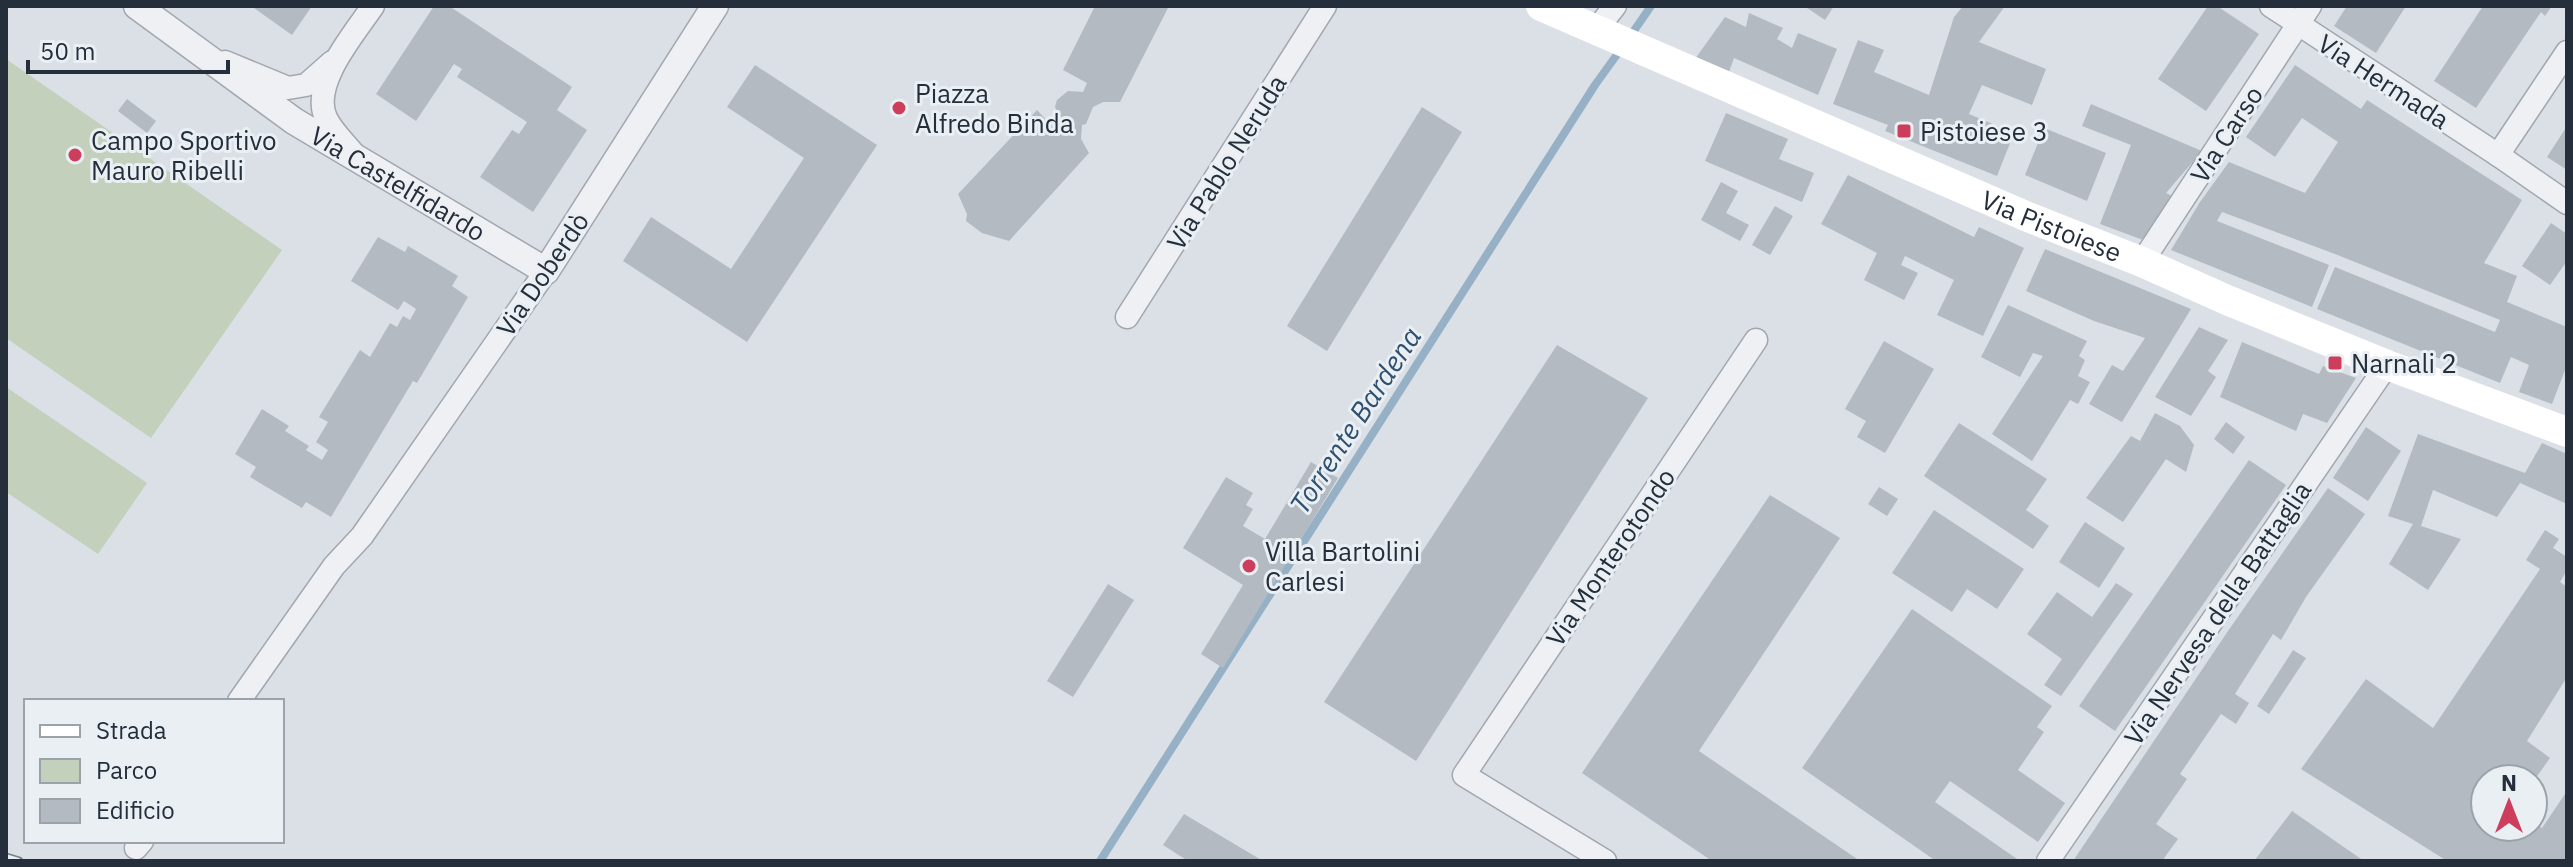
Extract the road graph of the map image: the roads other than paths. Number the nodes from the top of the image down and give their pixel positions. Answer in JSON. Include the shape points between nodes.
{"nodes":[{"id":1,"x":137,"y":6,"type":"edge"},
{"id":2,"x":373,"y":6,"type":"edge"},
{"id":3,"x":715,"y":6,"type":"edge"},
{"id":4,"x":1325,"y":6,"type":"edge"},
{"id":5,"x":1541,"y":6,"type":"edge"},
{"id":6,"x":1615,"y":6,"type":"edge"},
{"id":7,"x":2271,"y":6,"type":"edge"},
{"id":8,"x":2304,"y":15,"type":"edge"},
{"id":9,"x":1605,"y":33,"type":"junction"},
{"id":10,"x":198,"y":50,"type":"junction"},
{"id":11,"x":2567,"y":52,"type":"edge"},
{"id":12,"x":339,"y":56,"type":"junction"},
{"id":13,"x":2498,"y":155,"type":"junction"},
{"id":14,"x":359,"y":159,"type":"junction"},
{"id":15,"x":2567,"y":203,"type":"edge"},
{"id":16,"x":2142,"y":262,"type":"junction"},
{"id":17,"x":546,"y":271,"type":"junction"},
{"id":18,"x":1127,"y":317,"type":"dead end"},
{"id":19,"x":1756,"y":340,"type":"dead end"},
{"id":20,"x":2387,"y":365,"type":"junction"},
{"id":21,"x":2558,"y":422,"type":"edge"},
{"id":22,"x":240,"y":699,"type":"edge"},
{"id":23,"x":1605,"y":861,"type":"edge"},
{"id":24,"x":2048,"y":861,"type":"edge"}],
"edges":[{"from":1,"to":10,"type":"street","name":"Via Castelfidardo"},
{"from":2,"to":12,"type":"street"},
{"from":3,"to":17,"type":"street","name":"Via Doberdò"},
{"from":4,"to":18,"type":"street","name":"Via Pablo Neruda"},
{"from":5,"to":9,"type":"main road","name":"Via Pistoiese"},
{"from":6,"to":9,"type":"street"},
{"from":7,"to":8,"type":"street","name":"Via Hermada"},
{"from":8,"to":13,"type":"street","name":"Via Hermada"},
{"from":8,"to":16,"type":"street","name":"Via Carso"},
{"from":9,"to":16,"type":"main road","name":"Via Pistoiese"},
{"from":10,"to":12,"type":"street","via":[[288,88],[306,85]]},
{"from":10,"to":14,"type":"street","name":"Via Castelfidardo","via":[[294,121]]},
{"from":11,"to":13,"type":"street"},
{"from":12,"to":14,"type":"street","via":[[324,88],[323,105],[326,118]]},
{"from":13,"to":15,"type":"street","name":"Via Hermada"},
{"from":14,"to":17,"type":"street","name":"Via Castelfidardo"},
{"from":16,"to":20,"type":"main road","name":"Via Pistoiese"},
{"from":17,"to":22,"type":"street","name":"Via Doberdò","via":[[362,536],[334,566]]},
{"from":19,"to":23,"type":"street","name":"Via Monterotondo","via":[[1464,775]]},
{"from":20,"to":21,"type":"main road","name":"Via Pistoiese"},
{"from":20,"to":24,"type":"street","name":"Via Nervesa della Battaglia"}]}
